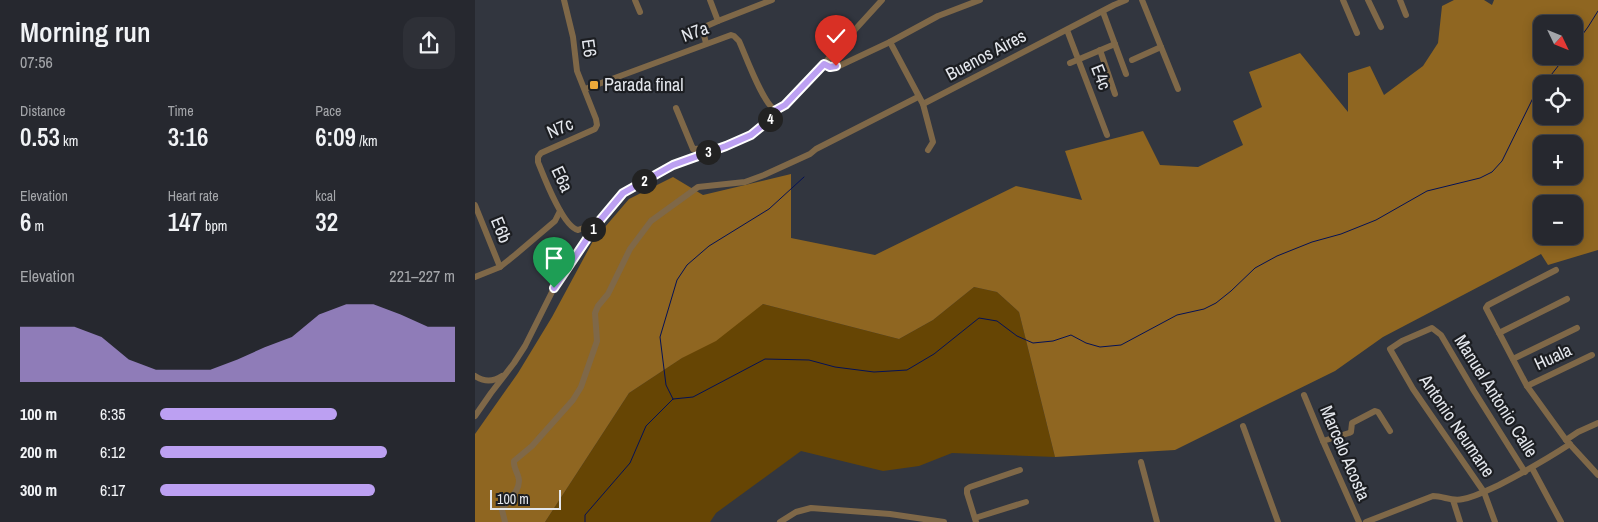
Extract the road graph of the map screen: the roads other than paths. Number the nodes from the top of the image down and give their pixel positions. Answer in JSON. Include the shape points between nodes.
{"nodes":[{"id":1,"x":564,"y":0,"type":"edge"},
{"id":2,"x":635,"y":0,"type":"edge"},
{"id":3,"x":710,"y":0,"type":"edge"},
{"id":4,"x":772,"y":0,"type":"edge"},
{"id":5,"x":882,"y":0,"type":"edge"},
{"id":6,"x":980,"y":0,"type":"edge"},
{"id":7,"x":1126,"y":0,"type":"edge"},
{"id":8,"x":1142,"y":0,"type":"edge"},
{"id":9,"x":1343,"y":0,"type":"edge"},
{"id":10,"x":1368,"y":0,"type":"edge"},
{"id":11,"x":1400,"y":0,"type":"edge"},
{"id":12,"x":1113,"y":2,"type":"edge"},
{"id":13,"x":640,"y":12,"type":"dead end"},
{"id":14,"x":1103,"y":12,"type":"junction"},
{"id":15,"x":1406,"y":15,"type":"dead end"},
{"id":16,"x":718,"y":21,"type":"junction"},
{"id":17,"x":1381,"y":27,"type":"dead end"},
{"id":18,"x":1067,"y":30,"type":"junction"},
{"id":19,"x":1357,"y":33,"type":"dead end"},
{"id":20,"x":890,"y":42,"type":"junction"},
{"id":21,"x":706,"y":43,"type":"junction"},
{"id":22,"x":1115,"y":44,"type":"junction"},
{"id":23,"x":1161,"y":47,"type":"junction"},
{"id":24,"x":1100,"y":50,"type":"junction"},
{"id":25,"x":1078,"y":59,"type":"junction"},
{"id":26,"x":1131,"y":60,"type":"dead end"},
{"id":27,"x":1070,"y":62,"type":"dead end"},
{"id":28,"x":824,"y":64,"type":"junction"},
{"id":29,"x":1126,"y":74,"type":"dead end"},
{"id":30,"x":585,"y":89,"type":"junction"},
{"id":31,"x":1178,"y":89,"type":"dead end"},
{"id":32,"x":1115,"y":94,"type":"dead end"},
{"id":33,"x":918,"y":97,"type":"junction"},
{"id":34,"x":923,"y":104,"type":"junction"},
{"id":35,"x":676,"y":108,"type":"dead end"},
{"id":36,"x":776,"y":110,"type":"junction"},
{"id":37,"x":597,"y":127,"type":"joint"},
{"id":38,"x":1107,"y":135,"type":"dead end"},
{"id":39,"x":718,"y":148,"type":"junction"},
{"id":40,"x":929,"y":150,"type":"dead end"},
{"id":41,"x":537,"y":160,"type":"joint"},
{"id":42,"x":475,"y":205,"type":"edge"},
{"id":43,"x":560,"y":211,"type":"junction"},
{"id":44,"x":597,"y":224,"type":"junction"},
{"id":45,"x":500,"y":267,"type":"junction"},
{"id":46,"x":1556,"y":270,"type":"dead end"},
{"id":47,"x":475,"y":277,"type":"edge"},
{"id":48,"x":1567,"y":299,"type":"dead end"},
{"id":49,"x":1577,"y":328,"type":"dead end"},
{"id":50,"x":1499,"y":333,"type":"junction"},
{"id":51,"x":1391,"y":349,"type":"joint"},
{"id":52,"x":1592,"y":355,"type":"dead end"},
{"id":53,"x":1513,"y":359,"type":"junction"},
{"id":54,"x":507,"y":372,"type":"junction"},
{"id":55,"x":475,"y":376,"type":"edge"},
{"id":56,"x":1527,"y":386,"type":"junction"},
{"id":57,"x":1304,"y":395,"type":"dead end"},
{"id":58,"x":475,"y":416,"type":"edge"},
{"id":59,"x":1598,"y":423,"type":"edge"},
{"id":60,"x":1243,"y":426,"type":"dead end"},
{"id":61,"x":1390,"y":431,"type":"dead end"},
{"id":62,"x":1323,"y":441,"type":"junction"},
{"id":63,"x":1568,"y":442,"type":"junction"},
{"id":64,"x":1141,"y":462,"type":"dead end"},
{"id":65,"x":1532,"y":468,"type":"junction"},
{"id":66,"x":1020,"y":470,"type":"dead end"},
{"id":67,"x":1525,"y":472,"type":"junction"},
{"id":68,"x":1598,"y":475,"type":"edge"},
{"id":69,"x":1484,"y":492,"type":"junction"},
{"id":70,"x":1453,"y":500,"type":"junction"},
{"id":71,"x":1026,"y":502,"type":"dead end"},
{"id":72,"x":975,"y":520,"type":"edge"},
{"id":73,"x":505,"y":522,"type":"edge"},
{"id":74,"x":780,"y":522,"type":"edge"},
{"id":75,"x":944,"y":522,"type":"edge"},
{"id":76,"x":1157,"y":522,"type":"edge"},
{"id":77,"x":1278,"y":522,"type":"edge"},
{"id":78,"x":1359,"y":522,"type":"edge"},
{"id":79,"x":1366,"y":522,"type":"edge"},
{"id":80,"x":1460,"y":522,"type":"edge"},
{"id":81,"x":1495,"y":522,"type":"edge"},
{"id":82,"x":1561,"y":522,"type":"edge"}],
"edges":[{"from":1,"to":30,"type":"street","name":"E6","via":[[577,71]]},
{"from":2,"to":13,"type":"street"},
{"from":3,"to":16,"type":"street"},
{"from":4,"to":16,"type":"street"},
{"from":5,"to":28,"type":"street"},
{"from":6,"to":20,"type":"street","via":[[939,16]]},
{"from":7,"to":12,"type":"street","name":"Buenos Aires"},
{"from":8,"to":23,"type":"street"},
{"from":9,"to":19,"type":"street"},
{"from":10,"to":17,"type":"street"},
{"from":11,"to":15,"type":"street"},
{"from":12,"to":14,"type":"street","name":"Buenos Aires"},
{"from":14,"to":18,"type":"street","name":"Buenos Aires"},
{"from":14,"to":22,"type":"street"},
{"from":16,"to":21,"type":"street","via":[[703,28]]},
{"from":18,"to":25,"type":"street","name":"E4c"},
{"from":18,"to":34,"type":"street","name":"Buenos Aires"},
{"from":20,"to":28,"type":"street","via":[[839,66]]},
{"from":20,"to":33,"type":"street"},
{"from":21,"to":30,"type":"street","name":"N7a"},
{"from":21,"to":36,"type":"street","name":"N7a","via":[[731,35],[737,38],[768,105]]},
{"from":22,"to":24,"type":"street"},
{"from":22,"to":29,"type":"street"},
{"from":23,"to":26,"type":"street"},
{"from":23,"to":31,"type":"street"},
{"from":24,"to":25,"type":"street"},
{"from":24,"to":32,"type":"street"},
{"from":25,"to":27,"type":"street"},
{"from":25,"to":38,"type":"street","name":"E4c"},
{"from":28,"to":36,"type":"street","via":[[785,105]]},
{"from":30,"to":37,"type":"street","name":"E6"},
{"from":33,"to":34,"type":"street"},
{"from":33,"to":73,"type":"street","via":[[764,175],[745,182],[698,187],[651,221],[629,249],[608,294],[597,306],[597,342],[581,387],[532,446],[514,461],[519,480],[517,490],[503,510]]},
{"from":34,"to":40,"type":"street","via":[[933,142]]},
{"from":35,"to":39,"type":"street","via":[[693,149]]},
{"from":36,"to":39,"type":"street","via":[[773,117],[751,135]]},
{"from":37,"to":41,"type":"street","name":"N7c","via":[[545,151]]},
{"from":39,"to":44,"type":"street","via":[[673,165],[623,193]]},
{"from":41,"to":43,"type":"street","name":"E6a"},
{"from":42,"to":45,"type":"street","name":"E6b"},
{"from":43,"to":44,"type":"street","name":"E6a","via":[[574,229]]},
{"from":43,"to":45,"type":"street","via":[[555,221]]},
{"from":44,"to":54,"type":"street","via":[[554,288],[525,346]]},
{"from":45,"to":47,"type":"street"},
{"from":46,"to":50,"type":"street","via":[[1488,305],[1486,308]]},
{"from":48,"to":50,"type":"street"},
{"from":49,"to":53,"type":"street"},
{"from":50,"to":53,"type":"street"},
{"from":51,"to":67,"type":"street","name":"Manuel Antonio Calle","via":[[1431,328],[1441,335]]},
{"from":51,"to":69,"type":"street","name":"Antonio Neumane","via":[[1413,389]]},
{"from":52,"to":56,"type":"street","name":"Huala"},
{"from":53,"to":56,"type":"street"},
{"from":54,"to":55,"type":"street","via":[[491,381]]},
{"from":54,"to":58,"type":"street"},
{"from":56,"to":63,"type":"street"},
{"from":57,"to":62,"type":"street","name":"Marcelo Acosta"},
{"from":59,"to":63,"type":"street","via":[[1578,432]]},
{"from":60,"to":77,"type":"street"},
{"from":61,"to":62,"type":"street","via":[[1375,411],[1352,423],[1351,432]]},
{"from":62,"to":78,"type":"street","name":"Marcelo Acosta"},
{"from":63,"to":65,"type":"street"},
{"from":63,"to":68,"type":"street"},
{"from":64,"to":76,"type":"street"},
{"from":65,"to":67,"type":"street"},
{"from":65,"to":82,"type":"street"},
{"from":66,"to":72,"type":"street","via":[[967,489]]},
{"from":67,"to":69,"type":"street"},
{"from":69,"to":70,"type":"street"},
{"from":69,"to":81,"type":"street","name":"Antonio Neumane"},
{"from":70,"to":79,"type":"street","via":[[1433,496]]},
{"from":70,"to":80,"type":"street"},
{"from":71,"to":72,"type":"street"},
{"from":74,"to":75,"type":"street","via":[[796,512],[811,508]]}]}
